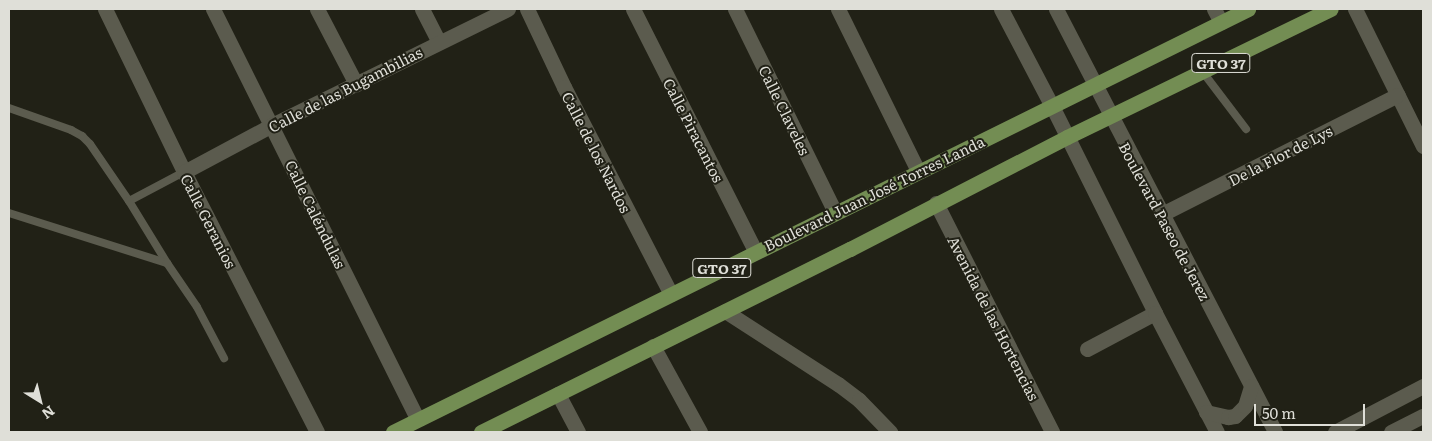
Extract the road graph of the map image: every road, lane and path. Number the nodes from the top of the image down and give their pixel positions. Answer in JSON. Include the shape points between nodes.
{"nodes":[{"id":1,"x":105,"y":9,"type":"edge"},
{"id":2,"x":213,"y":9,"type":"edge"},
{"id":3,"x":317,"y":9,"type":"edge"},
{"id":4,"x":422,"y":9,"type":"edge"},
{"id":5,"x":508,"y":9,"type":"edge"},
{"id":6,"x":527,"y":9,"type":"edge"},
{"id":7,"x":633,"y":9,"type":"edge"},
{"id":8,"x":735,"y":9,"type":"edge"},
{"id":9,"x":838,"y":9,"type":"edge"},
{"id":10,"x":1001,"y":9,"type":"edge"},
{"id":11,"x":1056,"y":9,"type":"edge"},
{"id":12,"x":1248,"y":9,"type":"edge"},
{"id":13,"x":1331,"y":9,"type":"edge"},
{"id":14,"x":1355,"y":9,"type":"edge"},
{"id":15,"x":1218,"y":15,"type":"edge"},
{"id":16,"x":439,"y":42,"type":"junction"},
{"id":17,"x":1202,"y":72,"type":"junction"},
{"id":18,"x":356,"y":84,"type":"junction"},
{"id":19,"x":1094,"y":86,"type":"junction"},
{"id":20,"x":1398,"y":95,"type":"junction"},
{"id":21,"x":1052,"y":106,"type":"junction"},
{"id":22,"x":9,"y":108,"type":"edge"},
{"id":23,"x":1110,"y":116,"type":"junction"},
{"id":24,"x":272,"y":125,"type":"junction"},
{"id":25,"x":1246,"y":129,"type":"dead end"},
{"id":26,"x":1067,"y":137,"type":"junction"},
{"id":27,"x":1423,"y":146,"type":"edge"},
{"id":28,"x":918,"y":171,"type":"junction"},
{"id":29,"x":184,"y":172,"type":"junction"},
{"id":30,"x":129,"y":201,"type":"junction"},
{"id":31,"x":936,"y":203,"type":"junction"},
{"id":32,"x":835,"y":212,"type":"junction"},
{"id":33,"x":9,"y":213,"type":"edge"},
{"id":34,"x":1162,"y":214,"type":"junction"},
{"id":35,"x":756,"y":252,"type":"junction"},
{"id":36,"x":167,"y":263,"type":"junction"},
{"id":37,"x":671,"y":294,"type":"junction"},
{"id":38,"x":725,"y":311,"type":"junction"},
{"id":39,"x":1155,"y":313,"type":"junction"},
{"id":40,"x":653,"y":346,"type":"junction"},
{"id":41,"x":1087,"y":349,"type":"dead end"},
{"id":42,"x":224,"y":358,"type":"dead end"},
{"id":43,"x":1251,"y":386,"type":"junction"},
{"id":44,"x":1423,"y":386,"type":"edge"},
{"id":45,"x":558,"y":394,"type":"junction"},
{"id":46,"x":1206,"y":412,"type":"junction"},
{"id":47,"x":1423,"y":417,"type":"edge"},
{"id":48,"x":417,"y":420,"type":"junction"},
{"id":49,"x":317,"y":432,"type":"edge"},
{"id":50,"x":393,"y":432,"type":"edge"},
{"id":51,"x":481,"y":432,"type":"edge"},
{"id":52,"x":578,"y":432,"type":"edge"},
{"id":53,"x":700,"y":432,"type":"edge"},
{"id":54,"x":890,"y":432,"type":"edge"},
{"id":55,"x":1052,"y":432,"type":"edge"},
{"id":56,"x":1217,"y":432,"type":"edge"},
{"id":57,"x":1275,"y":432,"type":"edge"},
{"id":58,"x":1335,"y":432,"type":"edge"},
{"id":59,"x":1391,"y":432,"type":"edge"}],
"edges":[{"from":1,"to":29,"type":"street","name":"Calle Geranios"},
{"from":2,"to":24,"type":"street","name":"Calle Caléndulas"},
{"from":3,"to":18,"type":"street"},
{"from":4,"to":16,"type":"street"},
{"from":5,"to":16,"type":"street","name":"Calle de las Bugambilias"},
{"from":6,"to":37,"type":"street","name":"Calle de los Nardos"},
{"from":7,"to":35,"type":"street","name":"Calle Piracantos"},
{"from":8,"to":32,"type":"street","name":"Calle Claveles"},
{"from":9,"to":28,"type":"street"},
{"from":10,"to":21,"type":"street"},
{"from":11,"to":19,"type":"street","name":"Boulevard Paseo de Jerez"},
{"from":12,"to":15,"type":"main road","name":"Boulevard Juan José Torres Landa","number":"GTO 37"},
{"from":13,"to":17,"type":"main road","number":"GTO 37"},
{"from":14,"to":20,"type":"street"},
{"from":15,"to":19,"type":"main road","name":"Boulevard Juan José Torres Landa","number":"GTO 37"},
{"from":16,"to":18,"type":"street","name":"Calle de las Bugambilias"},
{"from":17,"to":23,"type":"main road","number":"GTO 37"},
{"from":17,"to":25,"type":"lane"},
{"from":18,"to":24,"type":"street","name":"Calle de las Bugambilias"},
{"from":19,"to":21,"type":"main road","name":"Boulevard Juan José Torres Landa","number":"GTO 37"},
{"from":19,"to":23,"type":"street","name":"Boulevard Paseo de Jerez"},
{"from":20,"to":27,"type":"street"},
{"from":20,"to":34,"type":"street","name":"De la Flor de Lys"},
{"from":21,"to":26,"type":"street"},
{"from":21,"to":28,"type":"main road","name":"Boulevard Juan José Torres Landa","number":"GTO 37"},
{"from":22,"to":30,"type":"lane","via":[[82,136]]},
{"from":23,"to":26,"type":"main road","number":"GTO 37"},
{"from":23,"to":34,"type":"street","name":"Boulevard Paseo de Jerez"},
{"from":24,"to":29,"type":"street","name":"Calle de las Bugambilias"},
{"from":24,"to":48,"type":"street","name":"Calle Caléndulas"},
{"from":26,"to":31,"type":"main road","number":"GTO 37"},
{"from":26,"to":39,"type":"street"},
{"from":28,"to":32,"type":"main road","name":"Boulevard Juan José Torres Landa","number":"GTO 37"},
{"from":29,"to":30,"type":"lane"},
{"from":29,"to":49,"type":"street","name":"Calle Geranios"},
{"from":30,"to":36,"type":"lane"},
{"from":31,"to":38,"type":"main road","number":"GTO 37"},
{"from":31,"to":55,"type":"street","name":"Avenida de las Hortencias"},
{"from":32,"to":35,"type":"main road","name":"Boulevard Juan José Torres Landa","number":"GTO 37"},
{"from":33,"to":36,"type":"lane"},
{"from":34,"to":43,"type":"street","name":"Boulevard Paseo de Jerez"},
{"from":35,"to":37,"type":"main road","name":"Boulevard Juan José Torres Landa","number":"GTO 37"},
{"from":36,"to":42,"type":"lane","via":[[197,307]]},
{"from":37,"to":48,"type":"main road","name":"Boulevard Juan José Torres Landa","number":"GTO 37"},
{"from":38,"to":40,"type":"main road","number":"GTO 37"},
{"from":38,"to":54,"type":"street","via":[[838,384]]},
{"from":39,"to":41,"type":"street"},
{"from":39,"to":46,"type":"street"},
{"from":40,"to":45,"type":"main road","number":"GTO 37"},
{"from":40,"to":53,"type":"street"},
{"from":43,"to":46,"type":"street","via":[[1245,406],[1235,416]]},
{"from":43,"to":57,"type":"street","name":"Boulevard Paseo de Jerez"},
{"from":44,"to":58,"type":"street"},
{"from":45,"to":51,"type":"main road","number":"GTO 37"},
{"from":45,"to":52,"type":"street"},
{"from":46,"to":56,"type":"street"},
{"from":47,"to":59,"type":"street"},
{"from":48,"to":50,"type":"main road","name":"Boulevard Juan José Torres Landa","number":"GTO 37"}]}
